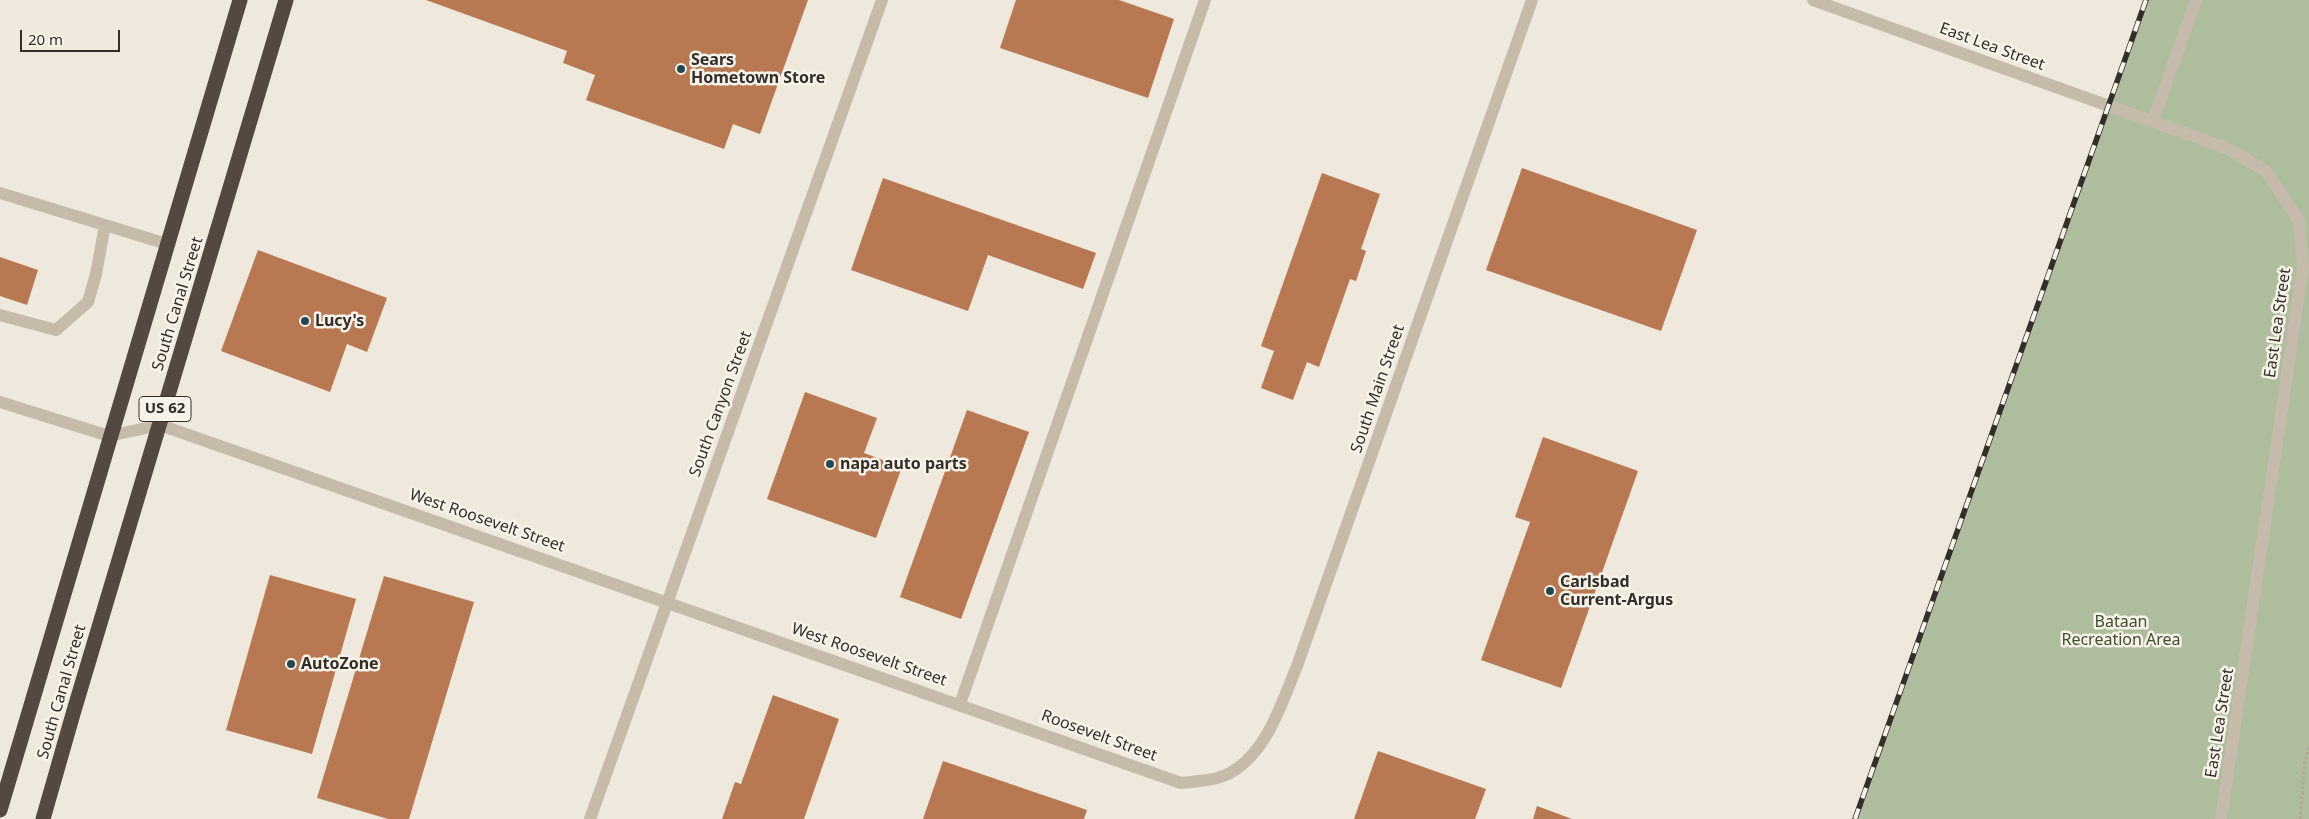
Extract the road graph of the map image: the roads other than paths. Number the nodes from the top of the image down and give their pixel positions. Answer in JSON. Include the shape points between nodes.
{"nodes":[{"id":1,"x":240,"y":0,"type":"edge"},
{"id":2,"x":286,"y":0,"type":"edge"},
{"id":3,"x":882,"y":0,"type":"edge"},
{"id":4,"x":1205,"y":0,"type":"edge"},
{"id":5,"x":1532,"y":0,"type":"edge"},
{"id":6,"x":1813,"y":0,"type":"edge"},
{"id":7,"x":2196,"y":0,"type":"edge"},
{"id":8,"x":2153,"y":121,"type":"junction"},
{"id":9,"x":0,"y":193,"type":"edge"},
{"id":10,"x":104,"y":225,"type":"junction"},
{"id":11,"x":167,"y":244,"type":"junction"},
{"id":12,"x":0,"y":315,"type":"edge"},
{"id":13,"x":0,"y":402,"type":"edge"},
{"id":14,"x":160,"y":425,"type":"junction"},
{"id":15,"x":110,"y":436,"type":"junction"},
{"id":16,"x":668,"y":602,"type":"junction"},
{"id":17,"x":960,"y":704,"type":"junction"},
{"id":18,"x":1229,"y":774,"type":"joint"},
{"id":19,"x":0,"y":810,"type":"edge"},
{"id":20,"x":43,"y":819,"type":"edge"},
{"id":21,"x":590,"y":819,"type":"edge"},
{"id":22,"x":2221,"y":819,"type":"edge"}],
"edges":[{"from":1,"to":11,"type":"highway","name":"South Canal Street","number":"US 62"},
{"from":2,"to":14,"type":"highway","name":"South Canal Street","number":"US 62"},
{"from":3,"to":16,"type":"street","name":"South Canyon Street"},
{"from":4,"to":17,"type":"street"},
{"from":5,"to":18,"type":"street","name":"South Main Street","via":[[1297,666],[1278,713],[1257,749]]},
{"from":6,"to":8,"type":"street","name":"East Lea Street"},
{"from":7,"to":8,"type":"street"},
{"from":8,"to":22,"type":"street","name":"East Lea Street","via":[[2229,149],[2266,170],[2299,221],[2303,266]]},
{"from":9,"to":10,"type":"street"},
{"from":10,"to":11,"type":"street"},
{"from":10,"to":12,"type":"street","via":[[88,302],[56,330]]},
{"from":11,"to":15,"type":"highway","name":"South Canal Street","number":"US 62"},
{"from":13,"to":15,"type":"street"},
{"from":14,"to":15,"type":"street"},
{"from":14,"to":16,"type":"street","name":"West Roosevelt Street"},
{"from":14,"to":20,"type":"highway","name":"South Canal Street","number":"US 62"},
{"from":15,"to":19,"type":"highway","name":"South Canal Street","number":"US 62"},
{"from":16,"to":17,"type":"street","name":"West Roosevelt Street"},
{"from":16,"to":21,"type":"street","name":"South Canyon Street"},
{"from":17,"to":18,"type":"street","name":"Roosevelt Street","via":[[1180,783]]}]}
